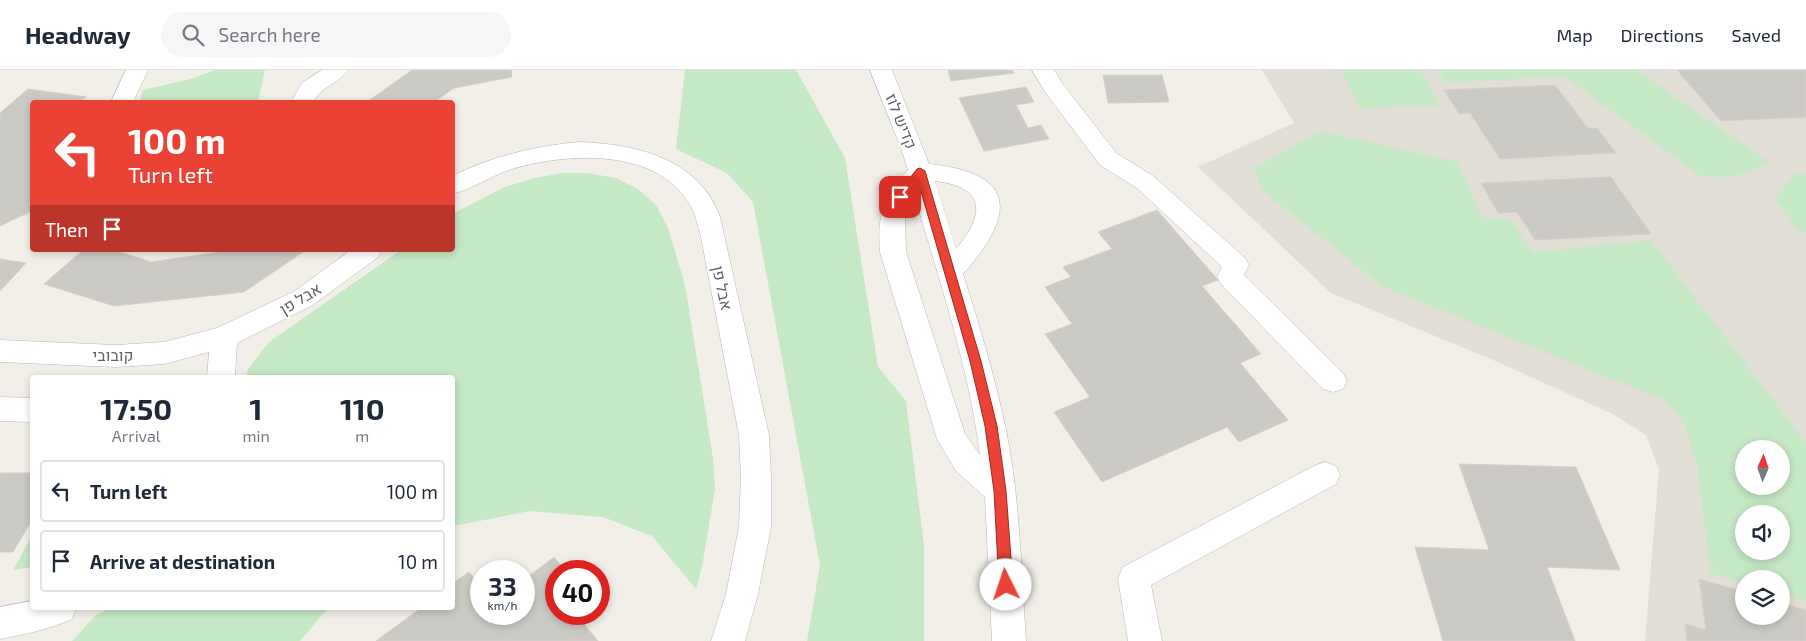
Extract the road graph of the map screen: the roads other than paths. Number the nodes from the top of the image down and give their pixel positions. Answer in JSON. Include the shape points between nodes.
{"nodes":[{"id":1,"x":137,"y":70,"type":"edge"},
{"id":2,"x":337,"y":70,"type":"edge"},
{"id":3,"x":881,"y":70,"type":"edge"},
{"id":4,"x":1043,"y":70,"type":"edge"},
{"id":5,"x":123,"y":100,"type":"edge"},
{"id":6,"x":303,"y":100,"type":"edge"},
{"id":7,"x":920,"y":171,"type":"junction"},
{"id":8,"x":455,"y":184,"type":"edge"},
{"id":9,"x":365,"y":252,"type":"edge"},
{"id":10,"x":950,"y":272,"type":"junction"},
{"id":11,"x":224,"y":337,"type":"junction"},
{"id":12,"x":0,"y":351,"type":"edge"},
{"id":13,"x":221,"y":375,"type":"edge"},
{"id":14,"x":1333,"y":381,"type":"dead end"},
{"id":15,"x":0,"y":409,"type":"edge"},
{"id":16,"x":30,"y":410,"type":"edge"},
{"id":17,"x":1325,"y":475,"type":"dead end"},
{"id":18,"x":1000,"y":491,"type":"junction"},
{"id":19,"x":55,"y":610,"type":"edge"},
{"id":20,"x":0,"y":623,"type":"edge"},
{"id":21,"x":728,"y":641,"type":"edge"},
{"id":22,"x":1010,"y":641,"type":"edge"},
{"id":23,"x":1145,"y":641,"type":"edge"}],
"edges":[{"from":1,"to":5,"type":"street"},
{"from":2,"to":6,"type":"street","via":[[310,88]]},
{"from":3,"to":7,"type":"street","name":"קדיש לוז"},
{"from":4,"to":14,"type":"street","via":[[1108,159],[1145,182],[1236,266],[1230,277]]},
{"from":7,"to":10,"type":"street","name":"קדיש לוז"},
{"from":7,"to":10,"type":"street","via":[[962,178],[984,193],[989,204],[991,214],[987,225]]},
{"from":7,"to":18,"type":"street","via":[[904,190],[893,212],[890,227],[894,252],[952,439],[967,462]]},
{"from":8,"to":21,"type":"street","name":"אבל פן","via":[[474,174],[535,156],[595,150],[657,163],[683,182],[702,204],[712,232],[754,443],[754,527],[742,594]]},
{"from":9,"to":11,"type":"street","name":"אבל פן","via":[[304,298]]},
{"from":10,"to":18,"type":"street","name":"קדיש לוז","via":[[991,426]]},
{"from":11,"to":12,"type":"street","name":"קובובי","via":[[154,354],[116,356]]},
{"from":11,"to":13,"type":"street"},
{"from":15,"to":16,"type":"street"},
{"from":17,"to":23,"type":"street","via":[[1134,578]]},
{"from":18,"to":22,"type":"street","name":"קדיש לוז"},
{"from":19,"to":20,"type":"street"}]}
